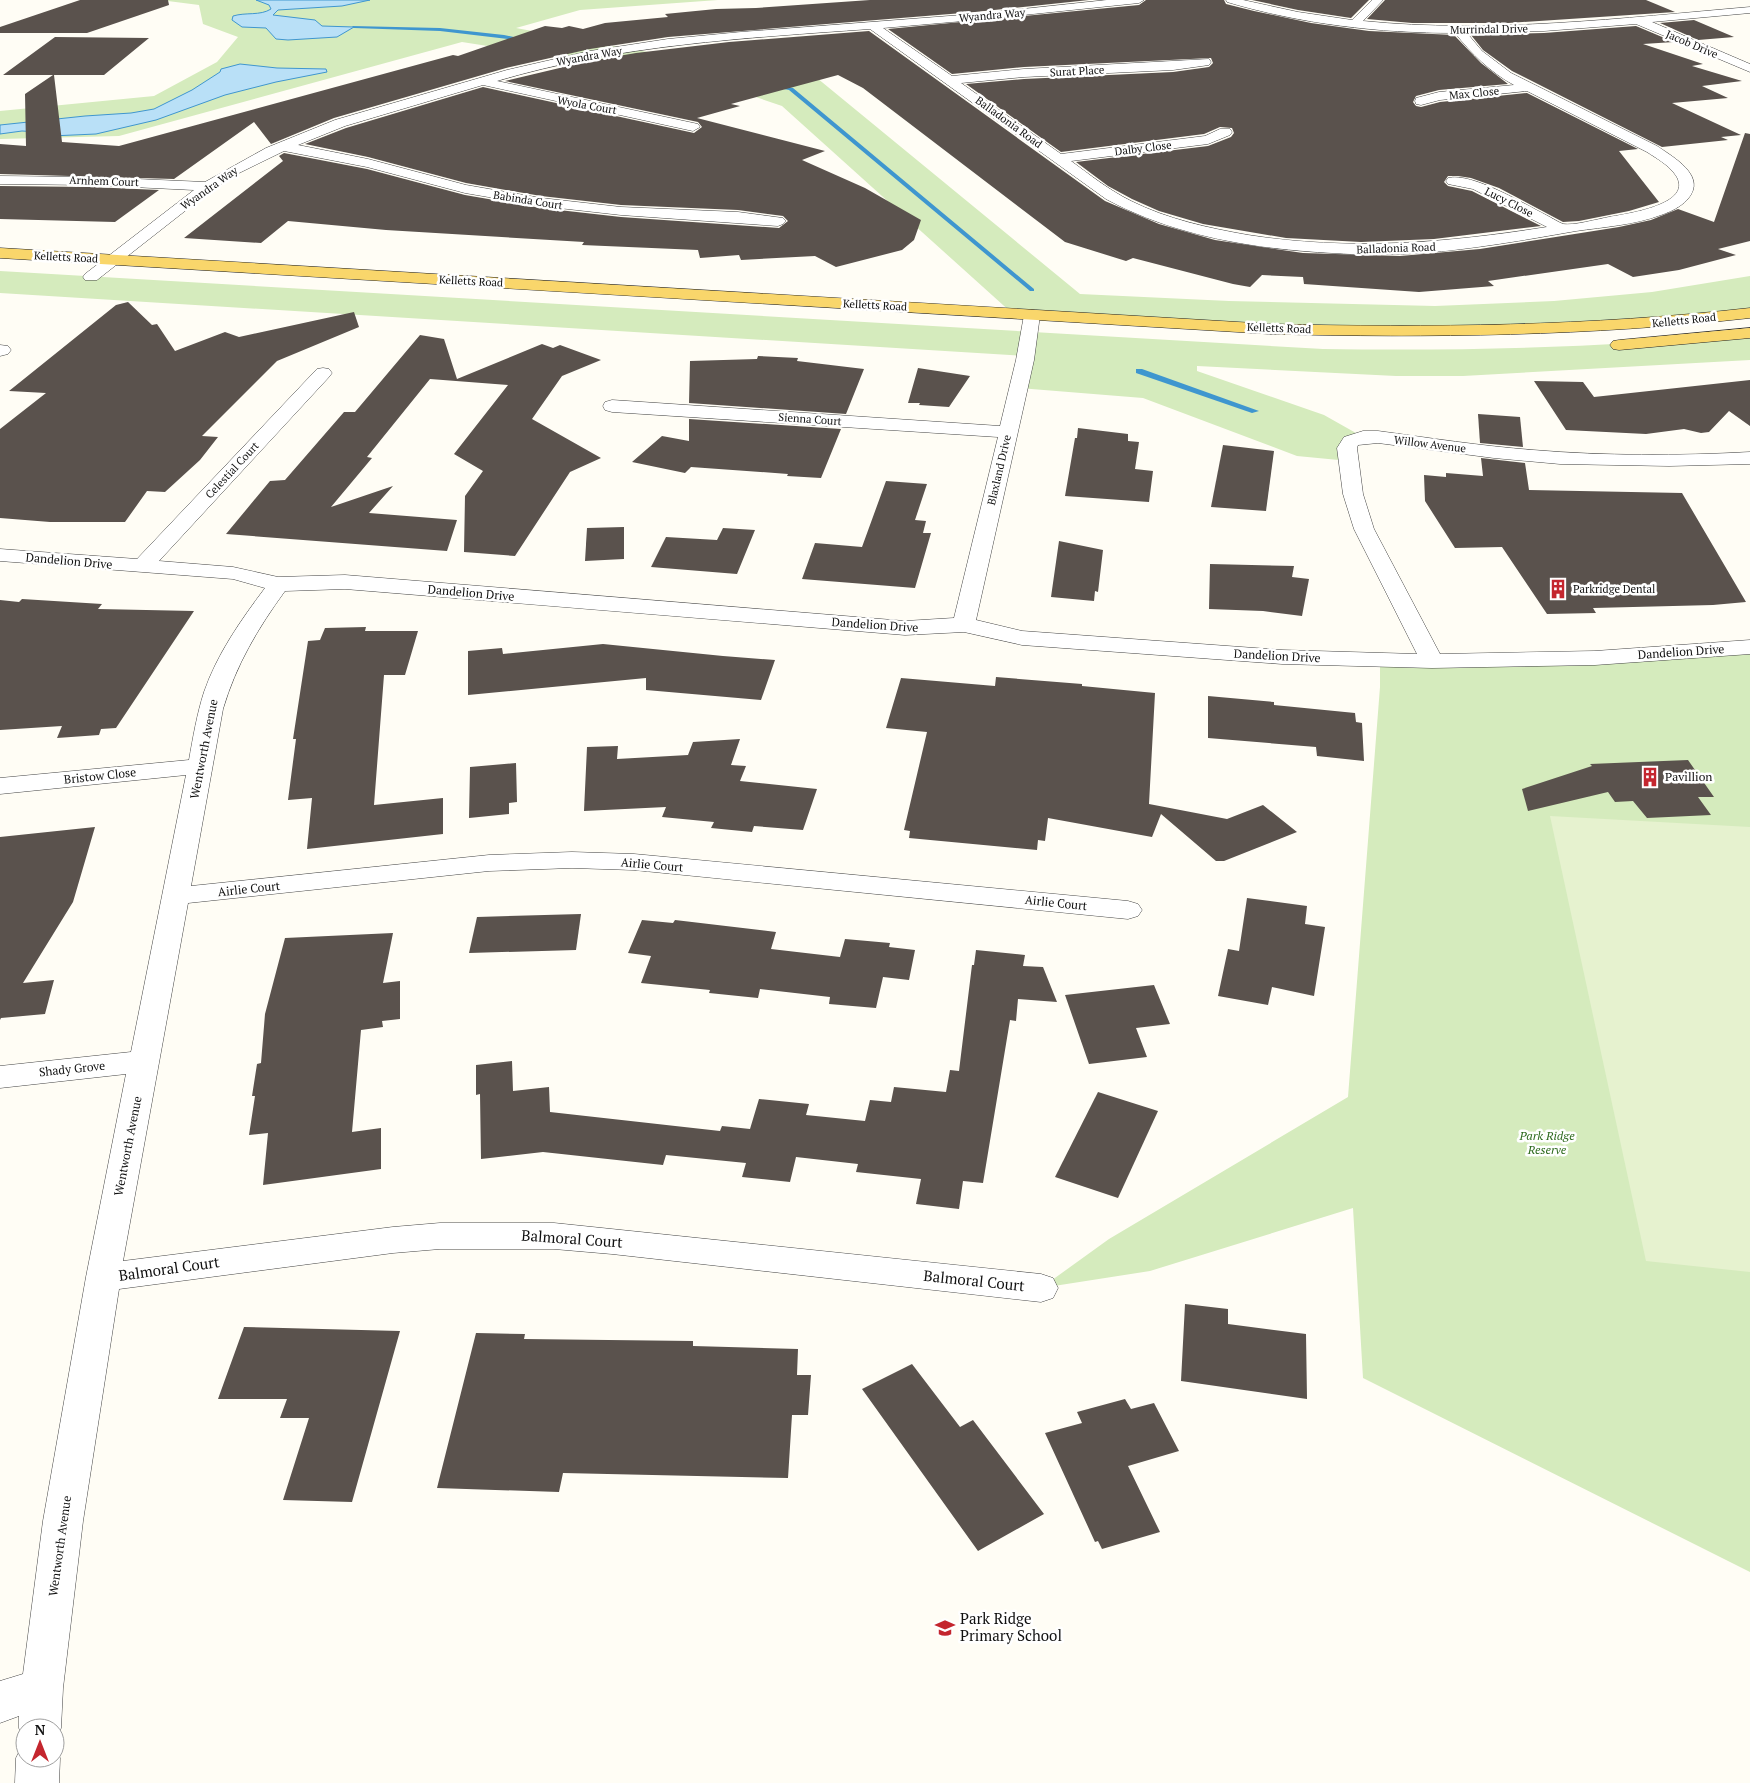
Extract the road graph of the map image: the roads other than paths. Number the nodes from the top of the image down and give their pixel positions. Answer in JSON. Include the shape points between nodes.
{"nodes":[{"id":1,"x":1139,"y":0,"type":"edge"},
{"id":2,"x":1231,"y":0,"type":"edge"},
{"id":3,"x":1378,"y":0,"type":"edge"},
{"id":4,"x":1750,"y":10,"type":"edge"},
{"id":5,"x":1635,"y":20,"type":"junction"},
{"id":6,"x":1354,"y":24,"type":"junction"},
{"id":7,"x":872,"y":25,"type":"junction"},
{"id":8,"x":1459,"y":30,"type":"junction"},
{"id":9,"x":1205,"y":62,"type":"dead end"},
{"id":10,"x":1750,"y":68,"type":"edge"},
{"id":11,"x":950,"y":80,"type":"junction"},
{"id":12,"x":481,"y":81,"type":"junction"},
{"id":13,"x":1528,"y":87,"type":"junction"},
{"id":14,"x":1421,"y":101,"type":"dead end"},
{"id":15,"x":693,"y":127,"type":"dead end"},
{"id":16,"x":1225,"y":132,"type":"dead end"},
{"id":17,"x":282,"y":146,"type":"junction"},
{"id":18,"x":1059,"y":158,"type":"junction"},
{"id":19,"x":0,"y":180,"type":"edge"},
{"id":20,"x":1453,"y":181,"type":"dead end"},
{"id":21,"x":208,"y":186,"type":"junction"},
{"id":22,"x":778,"y":221,"type":"dead end"},
{"id":23,"x":1562,"y":229,"type":"junction"},
{"id":24,"x":0,"y":253,"type":"edge"},
{"id":25,"x":113,"y":259,"type":"junction"},
{"id":26,"x":73,"y":276,"type":"dead end"},
{"id":27,"x":91,"y":277,"type":"junction"},
{"id":28,"x":110,"y":278,"type":"dead end"},
{"id":29,"x":1750,"y":313,"type":"edge"},
{"id":30,"x":1030,"y":328,"type":"junction"},
{"id":31,"x":1750,"y":333,"type":"edge"},
{"id":32,"x":1607,"y":346,"type":"dead end"},
{"id":33,"x":323,"y":373,"type":"dead end"},
{"id":34,"x":612,"y":406,"type":"dead end"},
{"id":35,"x":1008,"y":432,"type":"junction"},
{"id":36,"x":1750,"y":458,"type":"edge"},
{"id":37,"x":0,"y":555,"type":"edge"},
{"id":38,"x":141,"y":567,"type":"junction"},
{"id":39,"x":279,"y":584,"type":"junction"},
{"id":40,"x":964,"y":625,"type":"junction"},
{"id":41,"x":1750,"y":647,"type":"edge"},
{"id":42,"x":1432,"y":661,"type":"junction"},
{"id":43,"x":200,"y":766,"type":"junction"},
{"id":44,"x":0,"y":786,"type":"edge"},
{"id":45,"x":176,"y":896,"type":"junction"},
{"id":46,"x":1128,"y":910,"type":"dead end"},
{"id":47,"x":144,"y":1061,"type":"junction"},
{"id":48,"x":0,"y":1077,"type":"edge"},
{"id":49,"x":103,"y":1277,"type":"junction"},
{"id":50,"x":1041,"y":1288,"type":"dead end"},
{"id":51,"x":0,"y":1702,"type":"edge"},
{"id":52,"x":41,"y":1708,"type":"edge"},
{"id":53,"x":37,"y":1768,"type":"edge"},
{"id":54,"x":36,"y":1783,"type":"edge"}],
"edges":[{"from":1,"to":7,"type":"street","name":"Wyandra Way"},
{"from":2,"to":6,"type":"street","name":"Murrindal Drive","via":[[1279,12]]},
{"from":3,"to":6,"type":"street"},
{"from":4,"to":5,"type":"street","name":"Murrindal Drive"},
{"from":5,"to":8,"type":"street","name":"Murrindal Drive"},
{"from":5,"to":10,"type":"street","name":"Jacob Drive"},
{"from":6,"to":8,"type":"street","name":"Murrindal Drive"},
{"from":7,"to":11,"type":"street","name":"Balladonia Road"},
{"from":7,"to":12,"type":"street","name":"Wyandra Way","via":[[644,46],[550,63]]},
{"from":8,"to":13,"type":"street","name":"Balladonia Road","via":[[1491,65]]},
{"from":9,"to":11,"type":"street","name":"Surat Place"},
{"from":11,"to":18,"type":"street","name":"Balladonia Road"},
{"from":12,"to":15,"type":"street","name":"Wyola Court","via":[[547,98]]},
{"from":12,"to":17,"type":"street","name":"Wyandra Way","via":[[340,123]]},
{"from":13,"to":14,"type":"street","name":"Max Close","via":[[1439,96]]},
{"from":13,"to":23,"type":"street","name":"Balladonia Road","via":[[1652,149],[1671,161],[1686,177],[1684,195],[1657,212]]},
{"from":16,"to":18,"type":"street","name":"Dalby Close","via":[[1208,140]]},
{"from":17,"to":21,"type":"street","name":"Wyandra Way"},
{"from":17,"to":22,"type":"street","name":"Babinda Court","via":[[368,163],[465,189],[541,202],[621,211]]},
{"from":18,"to":23,"type":"street","name":"Balladonia Road","via":[[1111,196],[1154,216],[1207,232],[1272,243],[1330,249],[1407,249]]},
{"from":19,"to":21,"type":"street","name":"Arnhem Court"},
{"from":20,"to":23,"type":"street","name":"Lucy Close","via":[[1477,186]]},
{"from":21,"to":25,"type":"street","name":"Wyandra Way"},
{"from":24,"to":25,"type":"main road","name":"Kelletts Road"},
{"from":25,"to":27,"type":"street","name":"Wyandra Way"},
{"from":25,"to":30,"type":"main road","name":"Kelletts Road"},
{"from":26,"to":27,"type":"main road","name":"Kelletts Road"},
{"from":27,"to":28,"type":"main road","name":"Kelletts Road"},
{"from":29,"to":30,"type":"main road","name":"Kelletts Road","via":[[1649,324],[1489,332]]},
{"from":30,"to":35,"type":"street","name":"Blaxland Drive"},
{"from":31,"to":32,"type":"main road","name":"Kelletts Road"},
{"from":33,"to":38,"type":"street","name":"Celestial Court"},
{"from":34,"to":35,"type":"street","name":"Sienna Court"},
{"from":35,"to":40,"type":"street","name":"Blaxland Drive"},
{"from":36,"to":42,"type":"street","name":"Willow Avenue","via":[[1688,461],[1583,459],[1378,437],[1351,441],[1347,448],[1357,511],[1376,556]]},
{"from":37,"to":38,"type":"street","name":"Dandelion Drive"},
{"from":38,"to":39,"type":"street","name":"Dandelion Drive","via":[[233,573]]},
{"from":39,"to":40,"type":"street","name":"Dandelion Drive","via":[[345,582],[905,628]]},
{"from":39,"to":43,"type":"street","name":"Wentworth Avenue","via":[[243,634],[225,667],[211,708]]},
{"from":40,"to":42,"type":"street","name":"Dandelion Drive","via":[[1022,638],[1282,657]]},
{"from":41,"to":42,"type":"street","name":"Dandelion Drive","via":[[1595,658]]},
{"from":43,"to":44,"type":"street","name":"Bristow Close"},
{"from":43,"to":45,"type":"street","name":"Wentworth Avenue"},
{"from":45,"to":46,"type":"street","name":"Airlie Court","via":[[489,864],[572,860],[644,863]]},
{"from":45,"to":47,"type":"street","name":"Wentworth Avenue"},
{"from":47,"to":48,"type":"street","name":"Shady Grove"},
{"from":47,"to":49,"type":"street","name":"Wentworth Avenue"},
{"from":49,"to":50,"type":"street","name":"Balmoral Court","via":[[393,1240],[494,1235],[612,1241]]},
{"from":49,"to":52,"type":"street","name":"Wentworth Avenue","via":[[63,1521]]},
{"from":51,"to":52,"type":"street"},
{"from":53,"to":54,"type":"street"}]}
